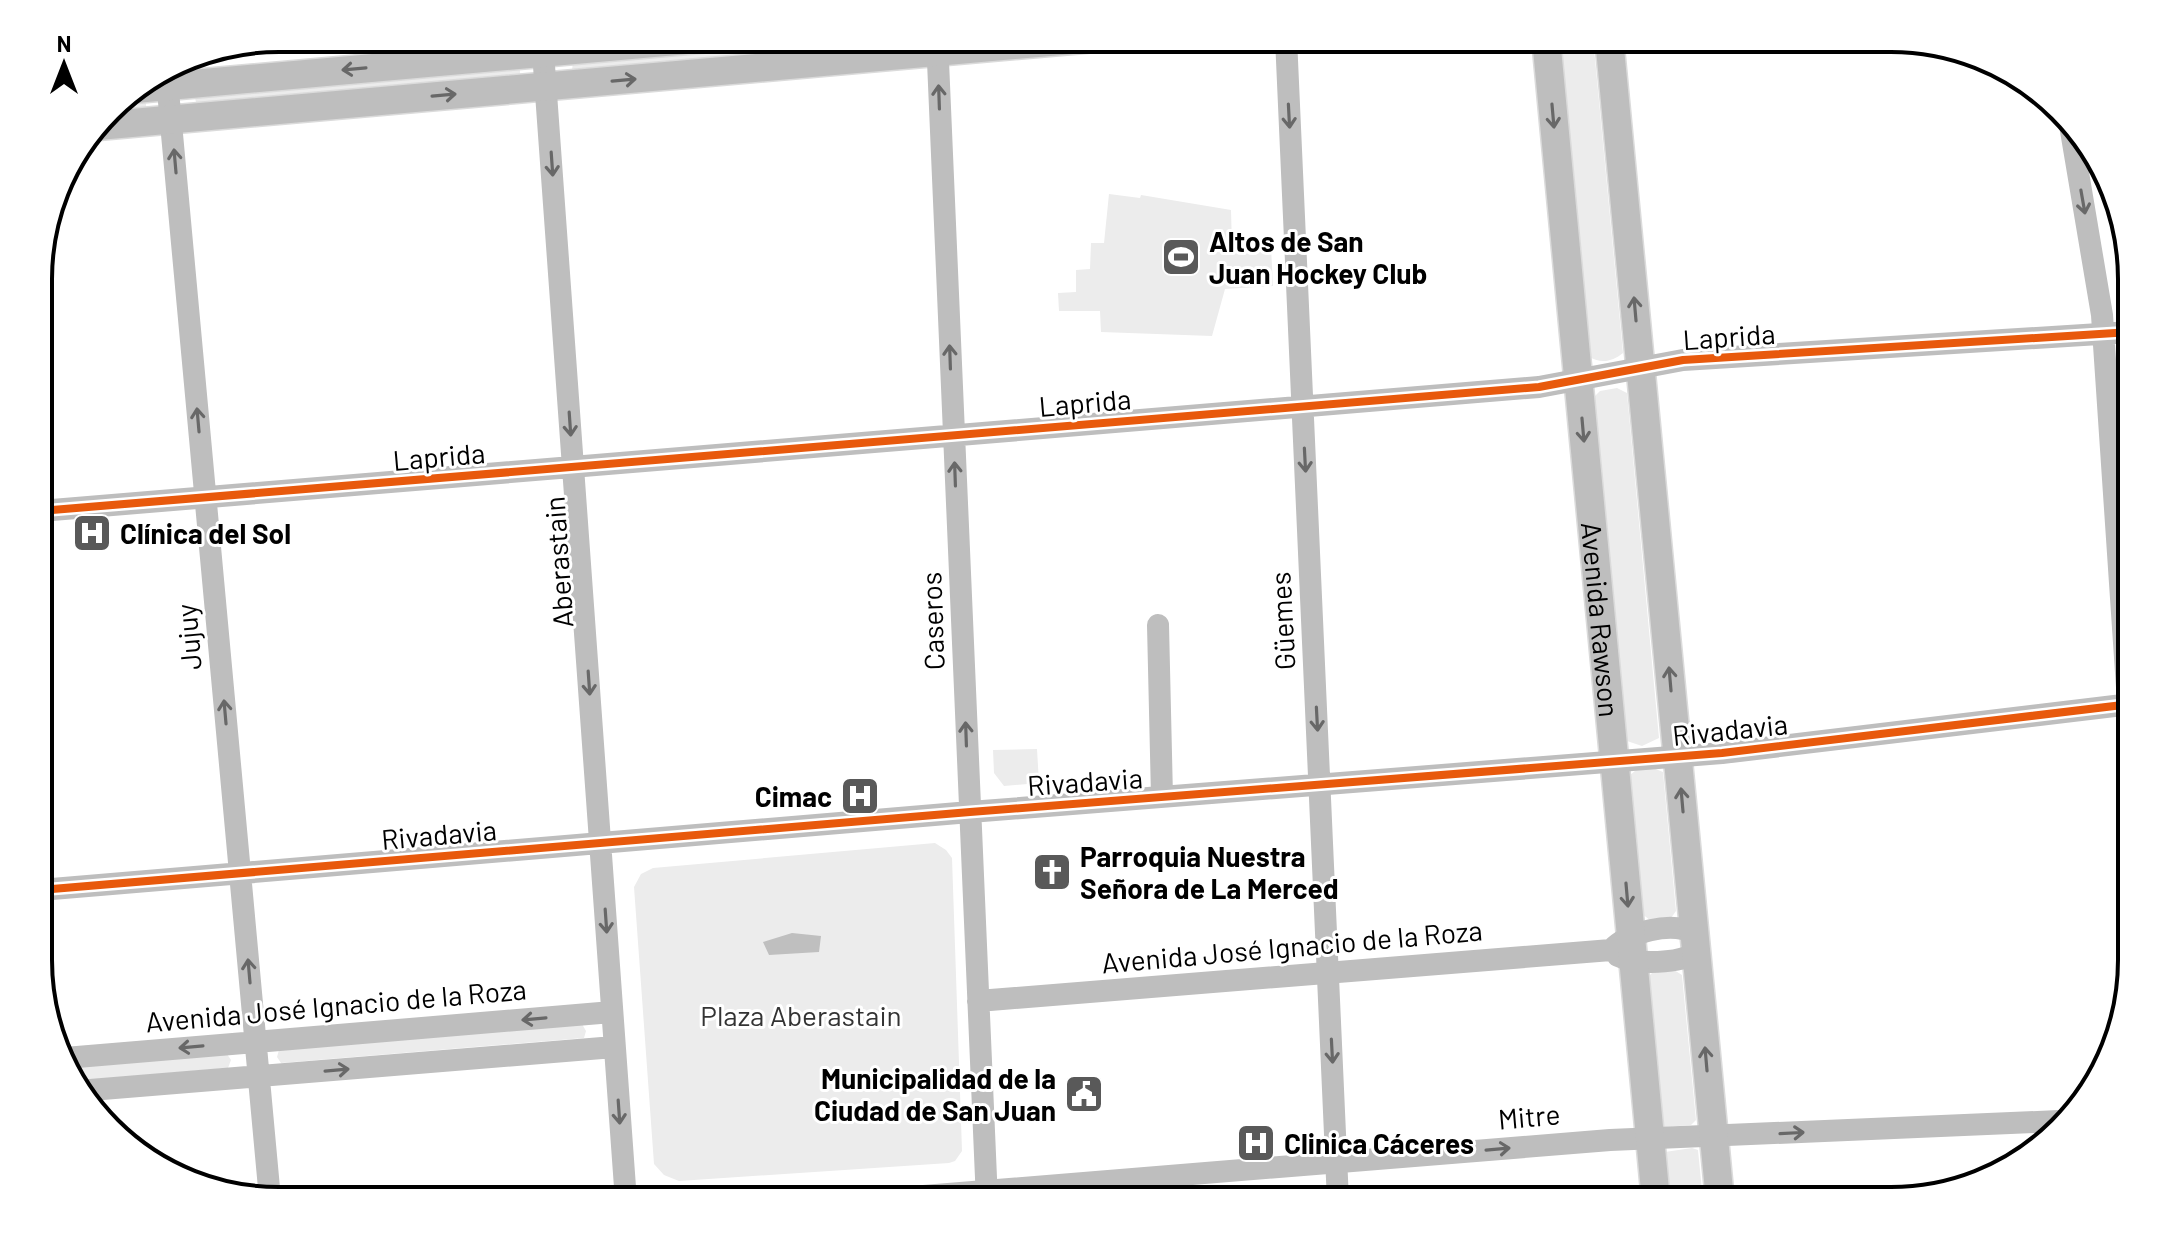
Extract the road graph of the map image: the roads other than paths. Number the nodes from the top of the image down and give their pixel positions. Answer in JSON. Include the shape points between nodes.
{"nodes":[{"id":1,"x":463,"y":52,"type":"edge"},
{"id":2,"x":544,"y":52,"type":"edge"},
{"id":3,"x":870,"y":52,"type":"edge"},
{"id":4,"x":937,"y":52,"type":"edge"},
{"id":5,"x":1287,"y":52,"type":"edge"},
{"id":6,"x":1547,"y":52,"type":"edge"},
{"id":7,"x":1610,"y":52,"type":"edge"},
{"id":8,"x":175,"y":77,"type":"edge"},
{"id":9,"x":167,"y":81,"type":"edge"},
{"id":10,"x":546,"y":86,"type":"junction"},
{"id":11,"x":171,"y":120,"type":"junction"},
{"id":12,"x":112,"y":125,"type":"edge"},
{"id":13,"x":2073,"y":144,"type":"edge"},
{"id":14,"x":2118,"y":332,"type":"edge"},
{"id":15,"x":2103,"y":333,"type":"junction"},
{"id":16,"x":1641,"y":368,"type":"junction"},
{"id":17,"x":1578,"y":380,"type":"junction"},
{"id":18,"x":1302,"y":406,"type":"junction"},
{"id":19,"x":954,"y":435,"type":"junction"},
{"id":20,"x":573,"y":466,"type":"junction"},
{"id":21,"x":205,"y":497,"type":"junction"},
{"id":22,"x":52,"y":510,"type":"edge"},
{"id":23,"x":2118,"y":539,"type":"edge"},
{"id":24,"x":1158,"y":625,"type":"dead end"},
{"id":25,"x":2118,"y":705,"type":"edge"},
{"id":26,"x":1678,"y":757,"type":"junction"},
{"id":27,"x":1614,"y":762,"type":"junction"},
{"id":28,"x":1320,"y":785,"type":"junction"},
{"id":29,"x":1162,"y":797,"type":"junction"},
{"id":30,"x":970,"y":812,"type":"junction"},
{"id":31,"x":600,"y":843,"type":"junction"},
{"id":32,"x":240,"y":873,"type":"junction"},
{"id":33,"x":52,"y":889,"type":"edge"},
{"id":34,"x":1695,"y":943,"type":"junction"},
{"id":35,"x":1625,"y":949,"type":"junction"},
{"id":36,"x":1328,"y":973,"type":"junction"},
{"id":37,"x":978,"y":1001,"type":"junction"},
{"id":38,"x":612,"y":1012,"type":"junction"},
{"id":39,"x":255,"y":1042,"type":"junction"},
{"id":40,"x":614,"y":1047,"type":"junction"},
{"id":41,"x":74,"y":1057,"type":"edge"},
{"id":42,"x":259,"y":1077,"type":"junction"},
{"id":43,"x":93,"y":1090,"type":"edge"},
{"id":44,"x":2052,"y":1121,"type":"edge"},
{"id":45,"x":1714,"y":1136,"type":"junction"},
{"id":46,"x":1650,"y":1139,"type":"junction"},
{"id":47,"x":1337,"y":1162,"type":"junction"},
{"id":48,"x":269,"y":1186,"type":"edge"},
{"id":49,"x":625,"y":1187,"type":"edge"},
{"id":50,"x":986,"y":1187,"type":"edge"},
{"id":51,"x":1079,"y":1187,"type":"edge"},
{"id":52,"x":1338,"y":1187,"type":"edge"},
{"id":53,"x":1655,"y":1187,"type":"edge"},
{"id":54,"x":1719,"y":1187,"type":"edge"}],
"edges":[{"from":1,"to":8,"type":"main road","one_way":true},
{"from":2,"to":10,"type":"street","name":"Aberastain"},
{"from":10,"to":3,"type":"main road","one_way":true},
{"from":19,"to":4,"type":"street","name":"Caseros","one_way":true},
{"from":5,"to":18,"type":"street","name":"Güemes","one_way":true},
{"from":6,"to":17,"type":"main road","name":"Avenida Rawson","one_way":true},
{"from":16,"to":7,"type":"main road","one_way":true},
{"from":9,"to":11,"type":"street","name":"Jujuy"},
{"from":11,"to":10,"type":"main road","one_way":true},
{"from":10,"to":20,"type":"street","name":"Aberastain","one_way":true},
{"from":11,"to":12,"type":"main road"},
{"from":21,"to":11,"type":"street","name":"Jujuy","one_way":true},
{"from":13,"to":15,"type":"street","one_way":true},
{"from":14,"to":15,"type":"street","name":"Laprida"},
{"from":15,"to":16,"type":"street","name":"Laprida","via":[[1683,360]]},
{"from":15,"to":23,"type":"street"},
{"from":16,"to":17,"type":"street","name":"Laprida"},
{"from":26,"to":16,"type":"main road","one_way":true},
{"from":17,"to":18,"type":"street","name":"Laprida"},
{"from":17,"to":27,"type":"main road","name":"Avenida Rawson","one_way":true},
{"from":18,"to":19,"type":"street","name":"Laprida"},
{"from":18,"to":28,"type":"street","name":"Güemes","one_way":true},
{"from":19,"to":20,"type":"street","name":"Laprida"},
{"from":30,"to":19,"type":"street","name":"Caseros","one_way":true},
{"from":20,"to":21,"type":"street","name":"Laprida"},
{"from":20,"to":31,"type":"street","name":"Aberastain","one_way":true},
{"from":21,"to":22,"type":"street","name":"Laprida"},
{"from":32,"to":21,"type":"street","name":"Jujuy","one_way":true},
{"from":24,"to":29,"type":"street"},
{"from":25,"to":26,"type":"street","name":"Rivadavia"},
{"from":26,"to":27,"type":"street","name":"Rivadavia"},
{"from":34,"to":26,"type":"main road","one_way":true},
{"from":27,"to":28,"type":"street","name":"Rivadavia"},
{"from":27,"to":35,"type":"main road","name":"Avenida Rawson","one_way":true},
{"from":28,"to":29,"type":"street","name":"Rivadavia"},
{"from":28,"to":36,"type":"street","name":"Güemes"},
{"from":29,"to":30,"type":"street","name":"Rivadavia"},
{"from":30,"to":31,"type":"street","name":"Rivadavia"},
{"from":30,"to":37,"type":"street","name":"Caseros"},
{"from":31,"to":32,"type":"street","name":"Rivadavia"},
{"from":31,"to":38,"type":"street","name":"Aberastain","one_way":true},
{"from":32,"to":33,"type":"street","name":"Rivadavia"},
{"from":39,"to":32,"type":"street","name":"Jujuy","one_way":true},
{"from":34,"to":35,"type":"street","name":"Avenida José Ignacio de la Roza","via":[[1683,929],[1639,932]]},
{"from":45,"to":34,"type":"main road","one_way":true},
{"from":35,"to":36,"type":"street","name":"Avenida José Ignacio de la Roza"},
{"from":35,"to":46,"type":"main road","name":"Avenida Rawson"},
{"from":36,"to":37,"type":"street","name":"Avenida José Ignacio de la Roza"},
{"from":36,"to":47,"type":"street","name":"Güemes","one_way":true},
{"from":37,"to":50,"type":"street","name":"Caseros"},
{"from":38,"to":39,"type":"street","name":"Avenida José Ignacio de la Roza","one_way":true},
{"from":38,"to":40,"type":"street","name":"Aberastain"},
{"from":39,"to":41,"type":"street","name":"Avenida José Ignacio de la Roza","one_way":true},
{"from":39,"to":42,"type":"street","name":"Jujuy"},
{"from":42,"to":40,"type":"street","one_way":true},
{"from":40,"to":49,"type":"street","name":"Aberastain","one_way":true},
{"from":42,"to":43,"type":"street"},
{"from":42,"to":48,"type":"street","name":"Jujuy"},
{"from":45,"to":44,"type":"street","name":"Mitre","one_way":true},
{"from":45,"to":46,"type":"street","name":"Mitre"},
{"from":45,"to":54,"type":"main road"},
{"from":47,"to":46,"type":"street","name":"Mitre","one_way":true},
{"from":46,"to":53,"type":"main road","name":"Avenida Rawson"},
{"from":47,"to":51,"type":"street","name":"Mitre"},
{"from":47,"to":52,"type":"street","name":"Güemes"}]}
